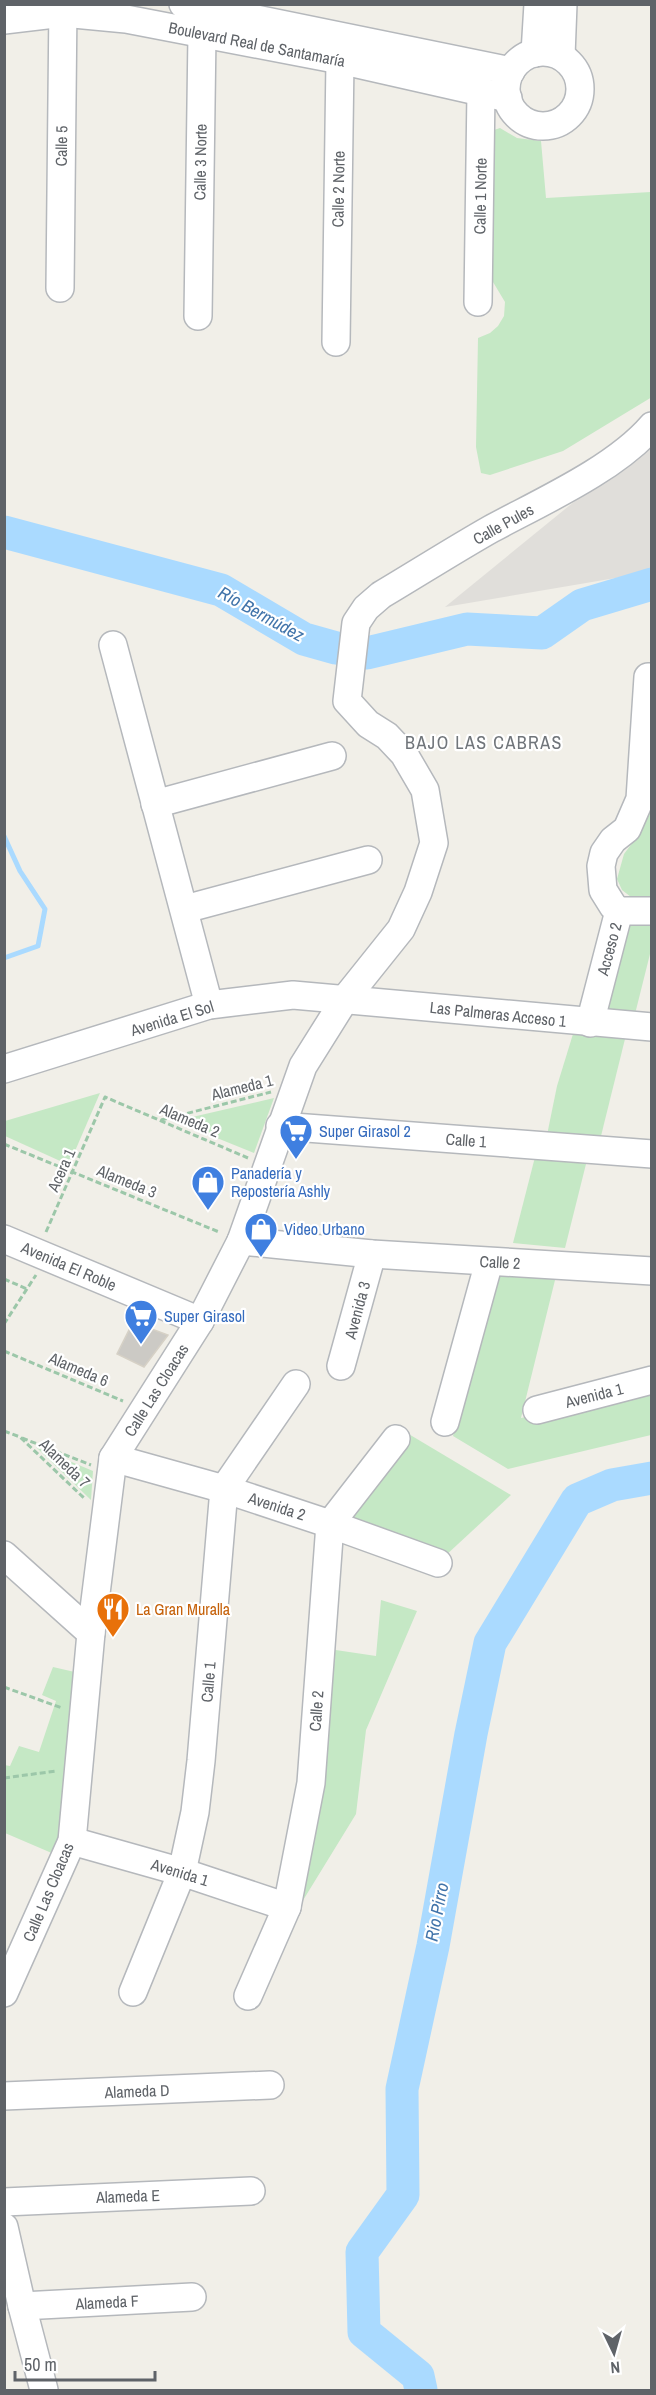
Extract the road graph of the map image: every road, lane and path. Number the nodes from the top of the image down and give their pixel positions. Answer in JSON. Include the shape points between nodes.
{"nodes":[{"id":1,"x":183,"y":4,"type":"edge"},
{"id":2,"x":538,"y":4,"type":"edge"},
{"id":3,"x":563,"y":4,"type":"edge"},
{"id":4,"x":63,"y":9,"type":"edge"},
{"id":5,"x":4,"y":20,"type":"edge"},
{"id":6,"x":207,"y":22,"type":"junction"},
{"id":7,"x":346,"y":49,"type":"junction"},
{"id":8,"x":548,"y":54,"type":"junction"},
{"id":9,"x":511,"y":71,"type":"junction"},
{"id":10,"x":481,"y":91,"type":"junction"},
{"id":11,"x":508,"y":98,"type":"junction"},
{"id":12,"x":60,"y":288,"type":"dead end"},
{"id":13,"x":478,"y":302,"type":"dead end"},
{"id":14,"x":198,"y":316,"type":"dead end"},
{"id":15,"x":336,"y":342,"type":"dead end"},
{"id":16,"x":651,"y":426,"type":"edge"},
{"id":17,"x":113,"y":645,"type":"dead end"},
{"id":18,"x":650,"y":677,"type":"edge"},
{"id":19,"x":357,"y":713,"type":"joint"},
{"id":20,"x":332,"y":756,"type":"dead end"},
{"id":21,"x":155,"y":804,"type":"junction"},
{"id":22,"x":368,"y":860,"type":"dead end"},
{"id":23,"x":185,"y":909,"type":"junction"},
{"id":24,"x":651,"y":910,"type":"edge"},
{"id":25,"x":619,"y":911,"type":"junction"},
{"id":26,"x":345,"y":999,"type":"junction"},
{"id":27,"x":209,"y":1005,"type":"junction"},
{"id":28,"x":590,"y":1023,"type":"junction"},
{"id":29,"x":651,"y":1028,"type":"edge"},
{"id":30,"x":4,"y":1069,"type":"edge"},
{"id":31,"x":295,"y":1085,"type":"junction"},
{"id":32,"x":105,"y":1097,"type":"joint"},
{"id":33,"x":159,"y":1120,"type":"junction"},
{"id":34,"x":280,"y":1126,"type":"junction"},
{"id":35,"x":4,"y":1144,"type":"edge"},
{"id":36,"x":651,"y":1154,"type":"edge"},
{"id":37,"x":266,"y":1166,"type":"junction"},
{"id":38,"x":73,"y":1172,"type":"junction"},
{"id":39,"x":4,"y":1239,"type":"edge"},
{"id":40,"x":241,"y":1240,"type":"junction"},
{"id":41,"x":372,"y":1254,"type":"junction"},
{"id":42,"x":42,"y":1255,"type":"junction"},
{"id":43,"x":489,"y":1262,"type":"junction"},
{"id":44,"x":651,"y":1271,"type":"edge"},
{"id":45,"x":4,"y":1279,"type":"edge"},
{"id":46,"x":27,"y":1289,"type":"junction"},
{"id":47,"x":200,"y":1321,"type":"junction"},
{"id":48,"x":4,"y":1324,"type":"edge"},
{"id":49,"x":4,"y":1351,"type":"edge"},
{"id":50,"x":341,"y":1366,"type":"dead end"},
{"id":51,"x":651,"y":1380,"type":"edge"},
{"id":52,"x":296,"y":1384,"type":"dead end"},
{"id":53,"x":144,"y":1410,"type":"junction"},
{"id":54,"x":537,"y":1410,"type":"dead end"},
{"id":55,"x":445,"y":1422,"type":"dead end"},
{"id":56,"x":4,"y":1431,"type":"edge"},
{"id":57,"x":20,"y":1437,"type":"junction"},
{"id":58,"x":396,"y":1439,"type":"dead end"},
{"id":59,"x":112,"y":1465,"type":"junction"},
{"id":60,"x":224,"y":1489,"type":"junction"},
{"id":61,"x":105,"y":1519,"type":"junction"},
{"id":62,"x":330,"y":1524,"type":"junction"},
{"id":63,"x":4,"y":1555,"type":"edge"},
{"id":64,"x":438,"y":1563,"type":"dead end"},
{"id":65,"x":91,"y":1633,"type":"junction"},
{"id":66,"x":4,"y":1687,"type":"edge"},
{"id":67,"x":84,"y":1715,"type":"junction"},
{"id":68,"x":79,"y":1768,"type":"junction"},
{"id":69,"x":4,"y":1778,"type":"edge"},
{"id":70,"x":72,"y":1841,"type":"junction"},
{"id":71,"x":182,"y":1872,"type":"junction"},
{"id":72,"x":287,"y":1907,"type":"junction"},
{"id":73,"x":133,"y":1992,"type":"dead end"},
{"id":74,"x":4,"y":1993,"type":"edge"},
{"id":75,"x":248,"y":1996,"type":"dead end"},
{"id":76,"x":270,"y":2085,"type":"dead end"},
{"id":77,"x":4,"y":2096,"type":"edge"},
{"id":78,"x":251,"y":2191,"type":"dead end"},
{"id":79,"x":4,"y":2202,"type":"edge"},
{"id":80,"x":4,"y":2227,"type":"edge"},
{"id":81,"x":192,"y":2297,"type":"dead end"},
{"id":82,"x":22,"y":2307,"type":"junction"},
{"id":83,"x":44,"y":2391,"type":"edge"}],
"edges":[{"from":1,"to":6,"type":"street","name":"Boulevard Real de Santamaría"},
{"from":2,"to":8,"type":"street"},
{"from":3,"to":8,"type":"street"},
{"from":4,"to":5,"type":"street","name":"Boulevard Real de Santamaría"},
{"from":4,"to":6,"type":"street","name":"Boulevard Real de Santamaría","via":[[126,19]]},
{"from":4,"to":12,"type":"street","name":"Calle 5"},
{"from":6,"to":7,"type":"street","name":"Boulevard Real de Santamaría"},
{"from":6,"to":14,"type":"street","name":"Calle 3 Norte"},
{"from":7,"to":9,"type":"street","name":"Boulevard Real de Santamaría"},
{"from":7,"to":10,"type":"street","name":"Boulevard Real de Santamaría"},
{"from":7,"to":15,"type":"street","name":"Calle 2 Norte"},
{"from":8,"to":9,"type":"street","via":[[525,57]]},
{"from":8,"to":11,"type":"street","via":[[570,63],[581,85],[577,103],[567,117],[544,126],[532,124],[521,118]]},
{"from":9,"to":11,"type":"street"},
{"from":10,"to":11,"type":"street","name":"Boulevard Real de Santamaría"},
{"from":10,"to":13,"type":"street","name":"Calle 1 Norte"},
{"from":16,"to":19,"type":"street","name":"Calle Pules","via":[[633,447],[381,595],[366,608],[356,623],[347,701]]},
{"from":17,"to":21,"type":"street"},
{"from":18,"to":25,"type":"street","name":"Acceso 2","via":[[640,799],[627,829],[604,853],[601,866],[603,890]]},
{"from":19,"to":26,"type":"street","name":"Calle Las Cloacas","via":[[404,754],[425,790],[434,843],[401,929]]},
{"from":20,"to":21,"type":"street"},
{"from":21,"to":23,"type":"street"},
{"from":22,"to":23,"type":"street"},
{"from":23,"to":27,"type":"street"},
{"from":24,"to":25,"type":"street"},
{"from":25,"to":28,"type":"street","name":"Acceso 2"},
{"from":26,"to":27,"type":"street","name":"Avenida El Sol","via":[[293,995]]},
{"from":26,"to":28,"type":"street","name":"Las Palmeras Acceso 1"},
{"from":26,"to":31,"type":"street","name":"Calle Las Cloacas"},
{"from":27,"to":30,"type":"street","name":"Avenida El Sol"},
{"from":28,"to":29,"type":"street","name":"Las Palmeras Acceso 1"},
{"from":31,"to":33,"type":"path","name":"Alameda 1"},
{"from":31,"to":34,"type":"street","name":"Calle Las Cloacas"},
{"from":32,"to":33,"type":"path","name":"Alameda 2"},
{"from":32,"to":38,"type":"path","name":"Acera 1"},
{"from":33,"to":37,"type":"path","name":"Alameda 2"},
{"from":34,"to":36,"type":"street","name":"Calle 1"},
{"from":34,"to":37,"type":"street","name":"Calle Las Cloacas"},
{"from":35,"to":38,"type":"path","name":"Alameda 3"},
{"from":37,"to":40,"type":"street","name":"Calle Las Cloacas"},
{"from":38,"to":40,"type":"path","name":"Alameda 3"},
{"from":38,"to":42,"type":"path","name":"Acera 1"},
{"from":39,"to":42,"type":"street","name":"Avenida El Roble"},
{"from":40,"to":41,"type":"street","name":"Calle 2"},
{"from":40,"to":47,"type":"street","name":"Calle Las Cloacas"},
{"from":41,"to":43,"type":"street","name":"Calle 2"},
{"from":41,"to":50,"type":"street","name":"Avenida 3"},
{"from":42,"to":46,"type":"path","name":"Acera 1"},
{"from":42,"to":47,"type":"street","name":"Avenida El Roble"},
{"from":43,"to":44,"type":"street","name":"Calle 2"},
{"from":43,"to":55,"type":"street"},
{"from":45,"to":46,"type":"path"},
{"from":46,"to":48,"type":"path","name":"Acera 1"},
{"from":47,"to":53,"type":"street","name":"Calle Las Cloacas"},
{"from":49,"to":53,"type":"path","name":"Alameda 6"},
{"from":51,"to":54,"type":"street","name":"Avenida 1"},
{"from":52,"to":60,"type":"street","name":"Calle 1"},
{"from":53,"to":59,"type":"street","name":"Calle Las Cloacas"},
{"from":56,"to":57,"type":"path","name":"Alameda 7"},
{"from":57,"to":59,"type":"path"},
{"from":57,"to":61,"type":"path","name":"Alameda 7"},
{"from":58,"to":62,"type":"street"},
{"from":59,"to":60,"type":"street","name":"Avenida 2"},
{"from":59,"to":61,"type":"street","name":"Calle Las Cloacas"},
{"from":60,"to":62,"type":"street","name":"Avenida 2"},
{"from":60,"to":71,"type":"street","name":"Calle 1","via":[[201,1761]]},
{"from":61,"to":65,"type":"street","name":"Calle Las Cloacas"},
{"from":62,"to":64,"type":"street","name":"Avenida 2"},
{"from":62,"to":72,"type":"street","name":"Calle 2","via":[[311,1783]]},
{"from":63,"to":65,"type":"street"},
{"from":65,"to":67,"type":"street","name":"Calle Las Cloacas"},
{"from":66,"to":67,"type":"path"},
{"from":67,"to":68,"type":"street","name":"Calle Las Cloacas"},
{"from":68,"to":69,"type":"path"},
{"from":68,"to":70,"type":"street","name":"Calle Las Cloacas"},
{"from":70,"to":71,"type":"street","name":"Avenida 1"},
{"from":70,"to":74,"type":"street","name":"Calle Las Cloacas"},
{"from":71,"to":72,"type":"street","name":"Avenida 1"},
{"from":71,"to":73,"type":"street","name":"Calle 1"},
{"from":72,"to":75,"type":"street","name":"Calle 2"},
{"from":76,"to":77,"type":"street","name":"Alameda D"},
{"from":78,"to":79,"type":"street","name":"Alameda E"},
{"from":80,"to":82,"type":"street"},
{"from":81,"to":82,"type":"street","name":"Alameda F"},
{"from":82,"to":83,"type":"street"}]}
